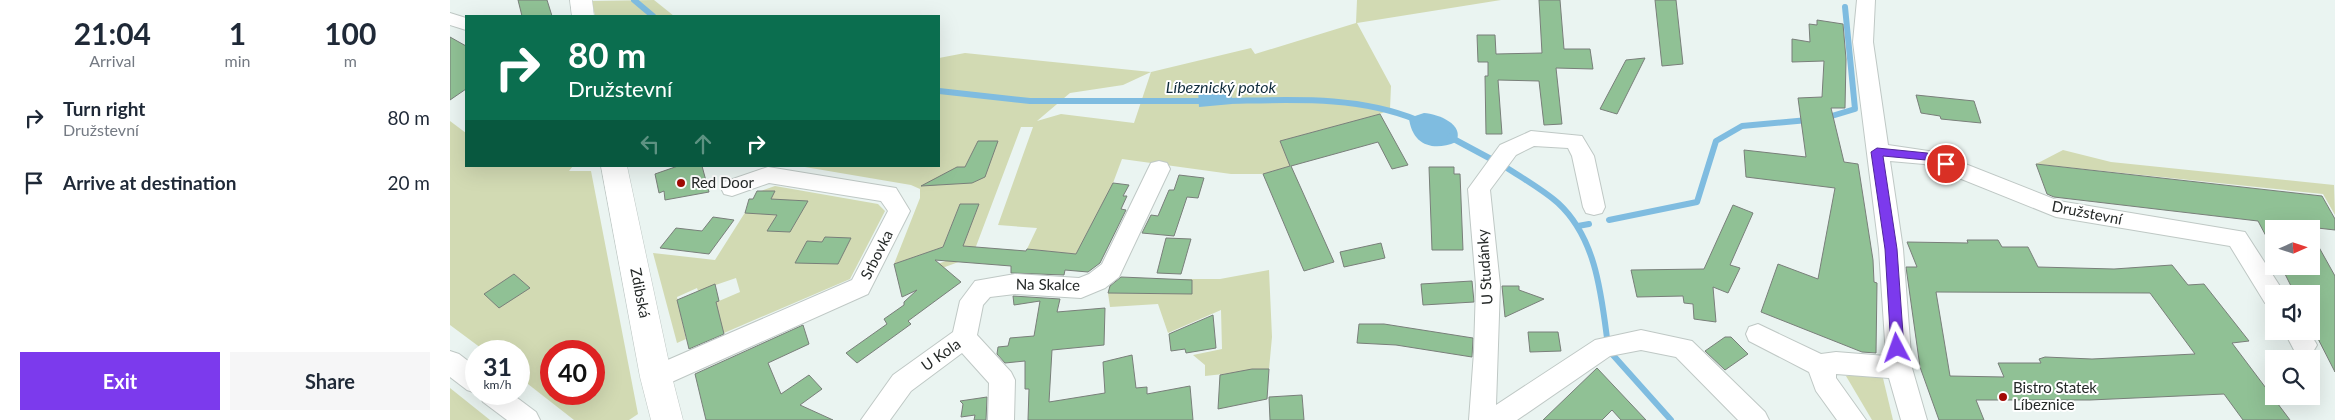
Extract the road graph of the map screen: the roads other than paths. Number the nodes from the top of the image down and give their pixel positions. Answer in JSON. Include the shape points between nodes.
{"nodes":[{"id":1,"x":580,"y":0,"type":"edge"},
{"id":2,"x":1865,"y":0,"type":"edge"},
{"id":3,"x":583,"y":15,"type":"edge"},
{"id":4,"x":450,"y":19,"type":"edge"},
{"id":5,"x":465,"y":24,"type":"edge"},
{"id":6,"x":1877,"y":152,"type":"junction"},
{"id":7,"x":614,"y":167,"type":"edge"},
{"id":8,"x":1159,"y":170,"type":"dead end"},
{"id":9,"x":732,"y":188,"type":"dead end"},
{"id":10,"x":1594,"y":207,"type":"dead end"},
{"id":11,"x":2267,"y":285,"type":"edge"},
{"id":12,"x":1758,"y":334,"type":"dead end"},
{"id":13,"x":964,"y":338,"type":"junction"},
{"id":14,"x":450,"y":362,"type":"edge"},
{"id":15,"x":1819,"y":365,"type":"junction"},
{"id":16,"x":1899,"y":368,"type":"junction"},
{"id":17,"x":465,"y":374,"type":"edge"},
{"id":18,"x":656,"y":377,"type":"junction"},
{"id":19,"x":507,"y":405,"type":"edge"},
{"id":20,"x":527,"y":420,"type":"edge"},
{"id":21,"x":667,"y":420,"type":"edge"},
{"id":22,"x":874,"y":420,"type":"edge"},
{"id":23,"x":1001,"y":420,"type":"edge"},
{"id":24,"x":1482,"y":420,"type":"edge"},
{"id":25,"x":1495,"y":420,"type":"edge"},
{"id":26,"x":1756,"y":420,"type":"edge"},
{"id":27,"x":1853,"y":420,"type":"edge"},
{"id":28,"x":1914,"y":420,"type":"edge"}],
"edges":[{"from":1,"to":3,"type":"main road"},
{"from":2,"to":6,"type":"street","via":[[1863,42]]},
{"from":4,"to":5,"type":"street"},
{"from":6,"to":11,"type":"street","name":"Družstevní","via":[[1927,157],[2056,210],[2237,238]]},
{"from":6,"to":16,"type":"street","via":[[1891,249]]},
{"from":7,"to":18,"type":"main road","name":"Zdibská"},
{"from":8,"to":13,"type":"street","name":"Na Skalce","via":[[1111,270],[1081,288],[1016,284],[983,288],[972,301]]},
{"from":9,"to":18,"type":"street","name":"Srbovka","via":[[768,175],[888,194],[899,211],[860,287]]},
{"from":10,"to":24,"type":"street","name":"U Studánky","via":[[1583,156],[1575,141],[1531,138],[1508,150],[1479,189],[1488,285]]},
{"from":12,"to":15,"type":"street"},
{"from":13,"to":22,"type":"street","name":"U Kola","via":[[902,383]]},
{"from":13,"to":23,"type":"street","name":"U Kola","via":[[1002,380]]},
{"from":14,"to":17,"type":"street"},
{"from":15,"to":16,"type":"street"},
{"from":15,"to":27,"type":"street","via":[[1825,383]]},
{"from":16,"to":28,"type":"street"},
{"from":18,"to":21,"type":"main road","name":"Zdibská"},
{"from":19,"to":20,"type":"street"},
{"from":25,"to":26,"type":"street","via":[[1604,347],[1641,340],[1683,348]]}]}
